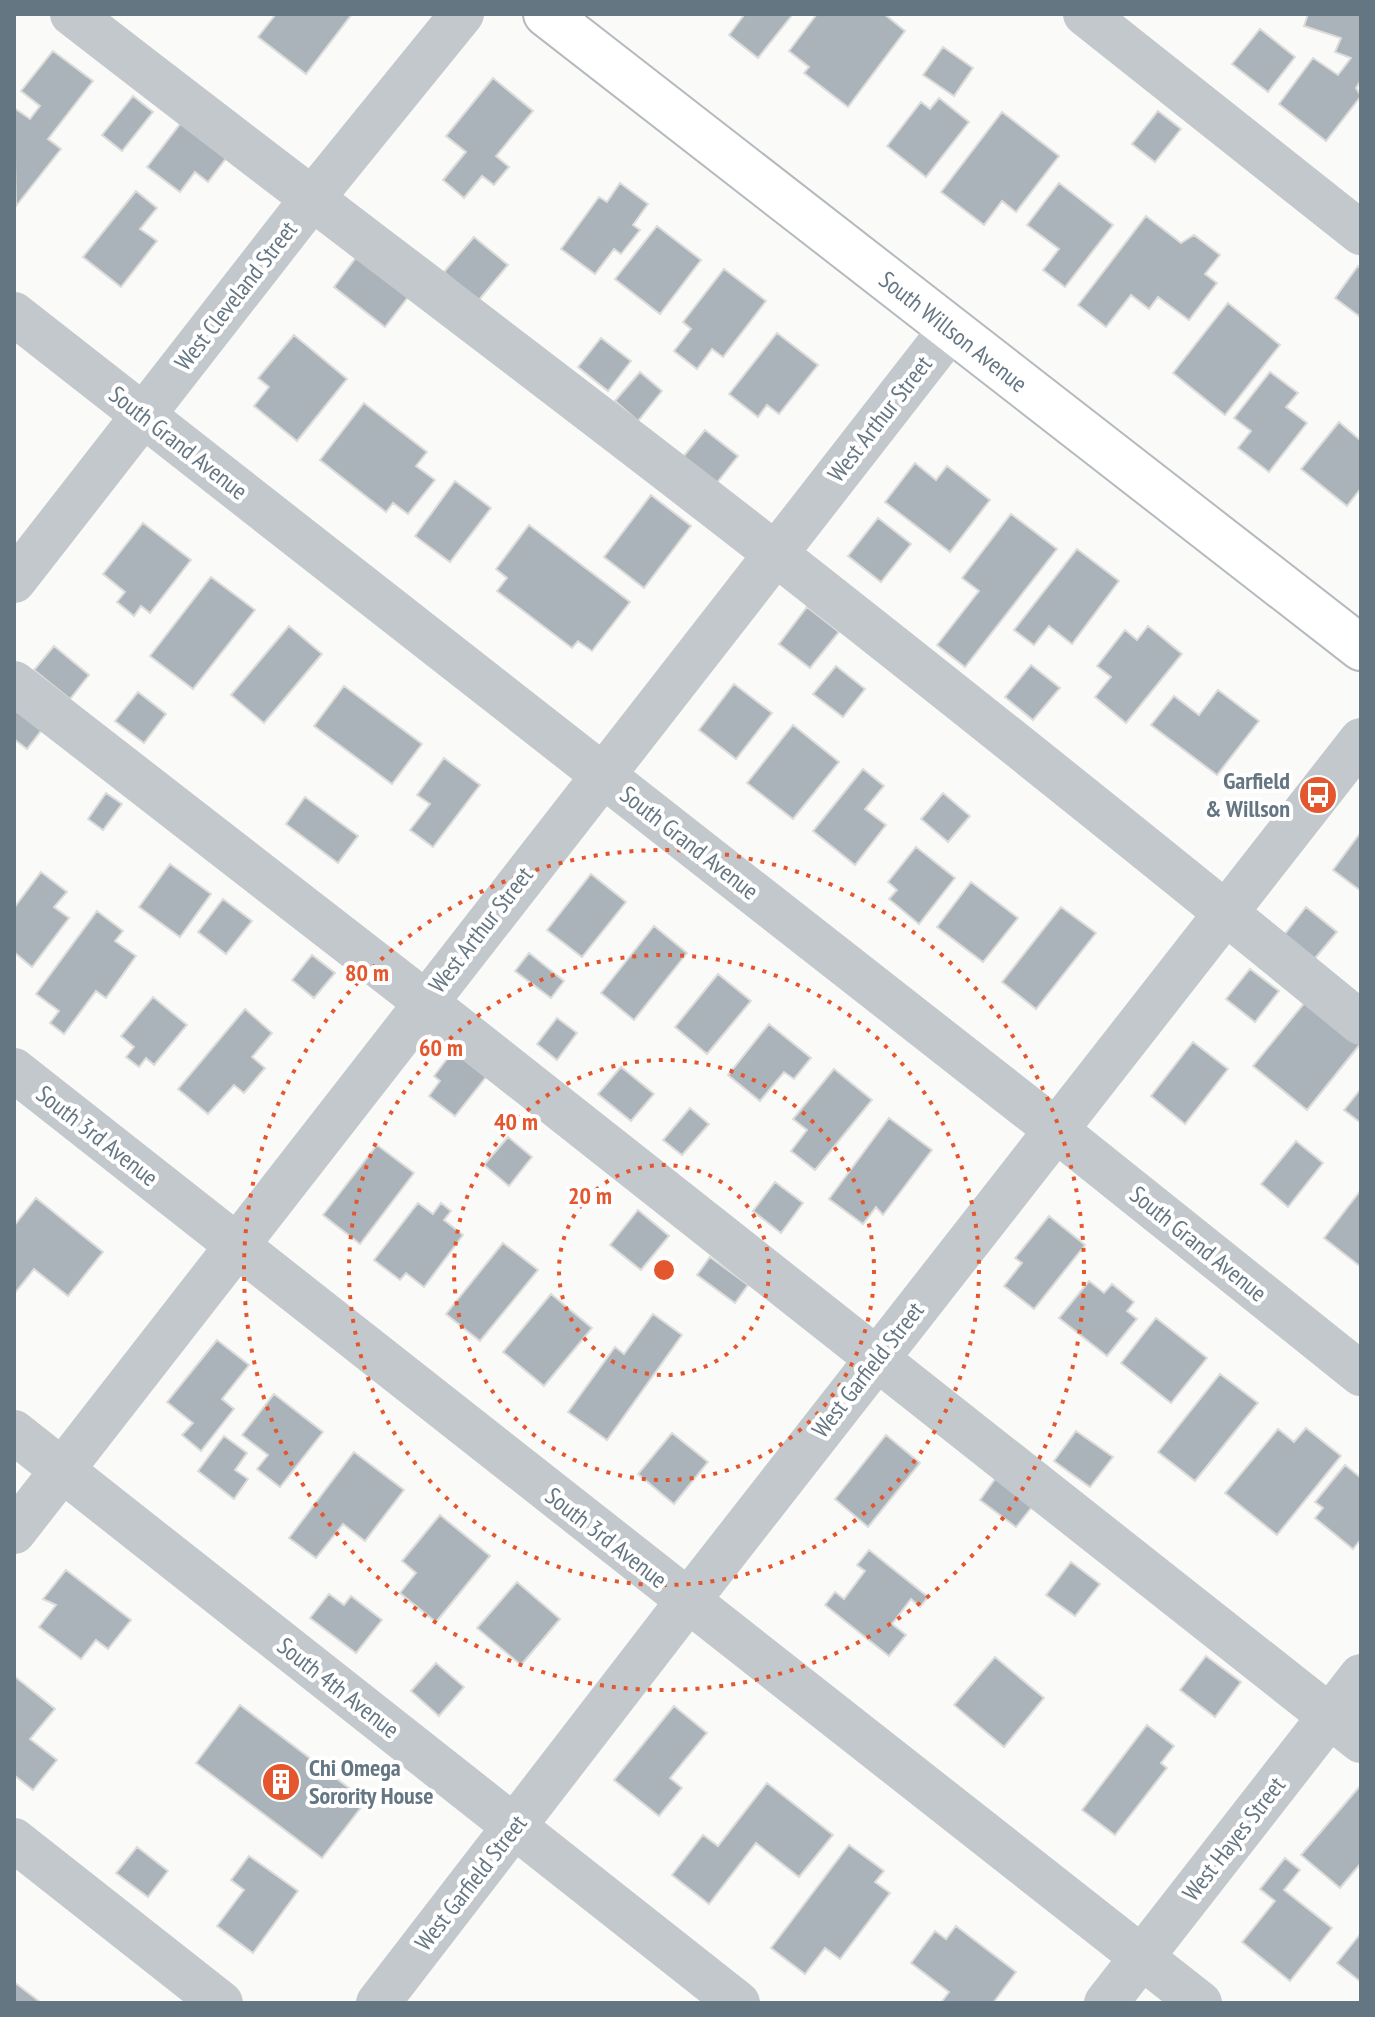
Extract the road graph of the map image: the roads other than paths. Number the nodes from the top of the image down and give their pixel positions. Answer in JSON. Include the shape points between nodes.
{"nodes":[{"id":1,"x":72,"y":14,"type":"edge"},
{"id":2,"x":462,"y":14,"type":"edge"},
{"id":3,"x":546,"y":14,"type":"edge"},
{"id":4,"x":1085,"y":14,"type":"edge"},
{"id":5,"x":311,"y":200,"type":"junction"},
{"id":6,"x":1361,"y":233,"type":"edge"},
{"id":7,"x":14,"y":314,"type":"edge"},
{"id":8,"x":950,"y":330,"type":"junction"},
{"id":9,"x":143,"y":416,"type":"junction"},
{"id":10,"x":774,"y":554,"type":"junction"},
{"id":11,"x":14,"y":581,"type":"edge"},
{"id":12,"x":1361,"y":648,"type":"edge"},
{"id":13,"x":14,"y":683,"type":"edge"},
{"id":14,"x":1361,"y":740,"type":"edge"},
{"id":15,"x":602,"y":774,"type":"junction"},
{"id":16,"x":1226,"y":912,"type":"junction"},
{"id":17,"x":425,"y":1002,"type":"junction"},
{"id":18,"x":1361,"y":1023,"type":"edge"},
{"id":19,"x":14,"y":1070,"type":"edge"},
{"id":20,"x":1056,"y":1130,"type":"junction"},
{"id":21,"x":235,"y":1245,"type":"junction"},
{"id":22,"x":877,"y":1359,"type":"junction"},
{"id":23,"x":1361,"y":1374,"type":"edge"},
{"id":24,"x":14,"y":1432,"type":"edge"},
{"id":25,"x":62,"y":1469,"type":"junction"},
{"id":26,"x":14,"y":1532,"type":"edge"},
{"id":27,"x":687,"y":1602,"type":"junction"},
{"id":28,"x":1361,"y":1676,"type":"edge"},
{"id":29,"x":1345,"y":1729,"type":"edge"},
{"id":30,"x":514,"y":1828,"type":"junction"},
{"id":31,"x":14,"y":1840,"type":"edge"},
{"id":32,"x":1142,"y":1957,"type":"junction"},
{"id":33,"x":221,"y":2003,"type":"edge"},
{"id":34,"x":378,"y":2003,"type":"edge"},
{"id":35,"x":738,"y":2003,"type":"edge"},
{"id":36,"x":1106,"y":2003,"type":"edge"},
{"id":37,"x":1200,"y":2003,"type":"edge"}],
"edges":[{"from":1,"to":5,"type":"street"},
{"from":2,"to":5,"type":"street","name":"West Cleveland Street"},
{"from":3,"to":8,"type":"main road","name":"South Willson Avenue"},
{"from":4,"to":6,"type":"street"},
{"from":5,"to":9,"type":"street","name":"West Cleveland Street"},
{"from":5,"to":10,"type":"street"},
{"from":7,"to":9,"type":"street","name":"South Grand Avenue"},
{"from":8,"to":10,"type":"street","name":"West Arthur Street"},
{"from":8,"to":12,"type":"main road","name":"South Willson Avenue"},
{"from":9,"to":11,"type":"street","name":"West Cleveland Street"},
{"from":9,"to":15,"type":"street","name":"South Grand Avenue"},
{"from":10,"to":15,"type":"street","name":"West Arthur Street"},
{"from":10,"to":16,"type":"street"},
{"from":13,"to":17,"type":"street"},
{"from":14,"to":16,"type":"street","name":"West Garfield Street"},
{"from":15,"to":17,"type":"street","name":"West Arthur Street"},
{"from":15,"to":20,"type":"street","name":"South Grand Avenue"},
{"from":16,"to":18,"type":"street"},
{"from":16,"to":20,"type":"street","name":"West Garfield Street"},
{"from":17,"to":21,"type":"street","name":"West Arthur Street"},
{"from":17,"to":22,"type":"street"},
{"from":19,"to":21,"type":"street","name":"South 3rd Avenue"},
{"from":20,"to":22,"type":"street","name":"West Garfield Street"},
{"from":20,"to":23,"type":"street","name":"South Grand Avenue"},
{"from":21,"to":25,"type":"street","name":"West Arthur Street"},
{"from":21,"to":27,"type":"street","name":"South 3rd Avenue"},
{"from":22,"to":27,"type":"street","name":"West Garfield Street"},
{"from":22,"to":29,"type":"street"},
{"from":24,"to":25,"type":"street","name":"South 4th Avenue"},
{"from":25,"to":26,"type":"street","name":"West Arthur Street"},
{"from":25,"to":30,"type":"street","name":"South 4th Avenue"},
{"from":27,"to":30,"type":"street","name":"West Garfield Street"},
{"from":27,"to":32,"type":"street","name":"South 3rd Avenue"},
{"from":28,"to":29,"type":"street","name":"West Hayes Street"},
{"from":29,"to":32,"type":"street","name":"West Hayes Street"},
{"from":30,"to":34,"type":"street","name":"West Garfield Street"},
{"from":30,"to":35,"type":"street","name":"South 4th Avenue"},
{"from":31,"to":33,"type":"street"},
{"from":32,"to":36,"type":"street","name":"West Hayes Street"},
{"from":32,"to":37,"type":"street","name":"South 3rd Avenue"}]}
